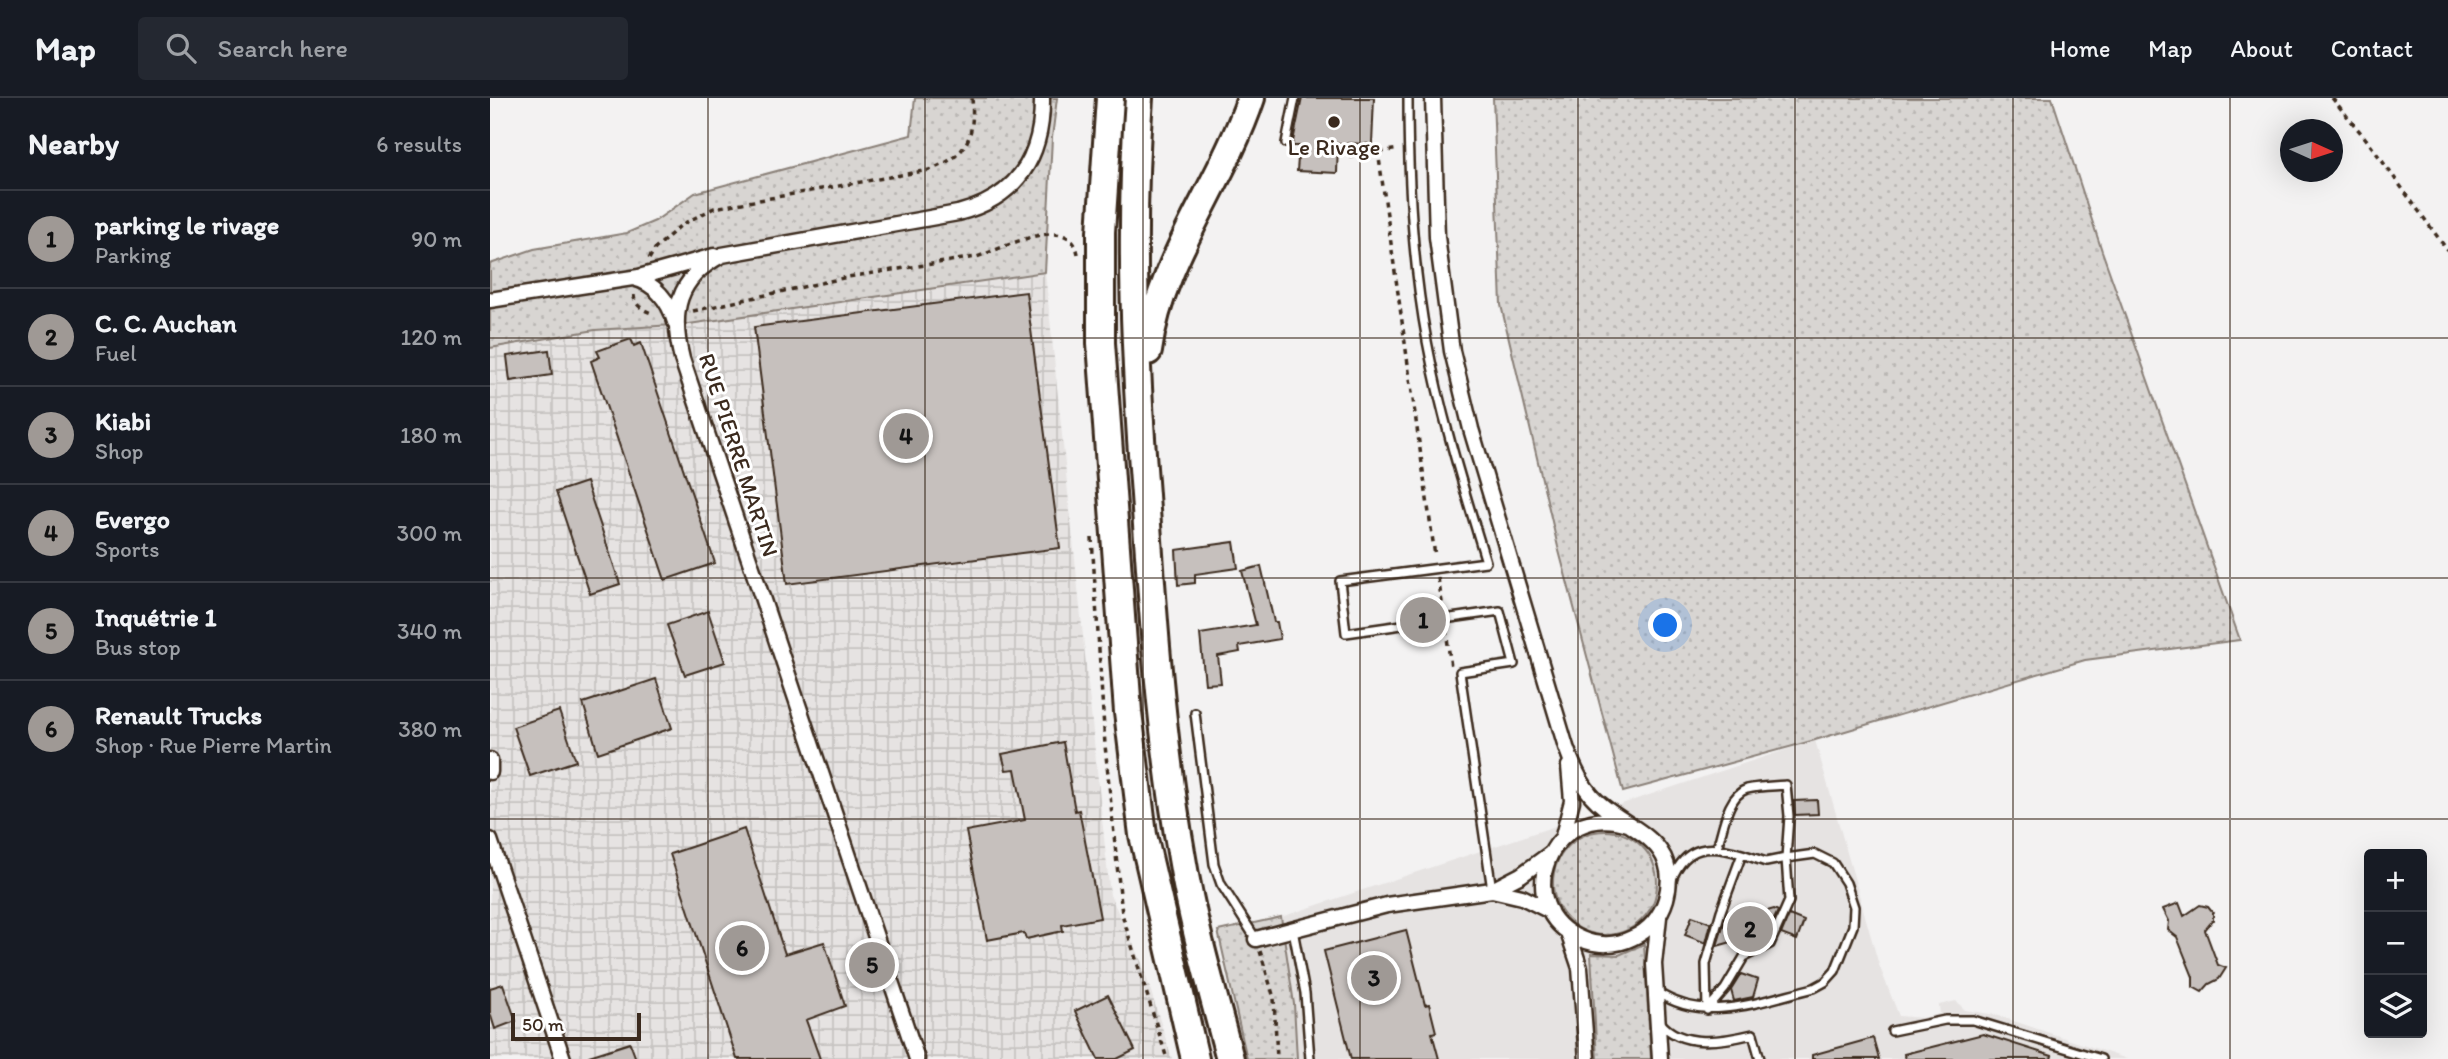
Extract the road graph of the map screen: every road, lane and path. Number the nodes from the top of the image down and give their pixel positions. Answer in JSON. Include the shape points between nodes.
{"nodes":[{"id":1,"x":972,"y":98,"type":"edge"},
{"id":2,"x":1042,"y":98,"type":"edge"},
{"id":3,"x":1110,"y":98,"type":"edge"},
{"id":4,"x":1139,"y":98,"type":"edge"},
{"id":5,"x":1251,"y":98,"type":"edge"},
{"id":6,"x":1294,"y":98,"type":"edge"},
{"id":7,"x":1408,"y":98,"type":"edge"},
{"id":8,"x":1433,"y":98,"type":"edge"},
{"id":9,"x":2332,"y":98,"type":"edge"},
{"id":10,"x":1286,"y":144,"type":"dead end"},
{"id":11,"x":1408,"y":147,"type":"junction"},
{"id":12,"x":1378,"y":152,"type":"junction"},
{"id":13,"x":1350,"y":158,"type":"dead end"},
{"id":14,"x":1066,"y":238,"type":"dead end"},
{"id":15,"x":2448,"y":251,"type":"edge"},
{"id":16,"x":722,"y":254,"type":"junction"},
{"id":17,"x":637,"y":278,"type":"junction"},
{"id":18,"x":490,"y":300,"type":"edge"},
{"id":19,"x":675,"y":319,"type":"junction"},
{"id":20,"x":1142,"y":456,"type":"junction"},
{"id":21,"x":1437,"y":569,"type":"junction"},
{"id":22,"x":1444,"y":620,"type":"junction"},
{"id":23,"x":1453,"y":678,"type":"dead end"},
{"id":24,"x":1195,"y":713,"type":"dead end"},
{"id":25,"x":1566,"y":747,"type":"junction"},
{"id":26,"x":490,"y":760,"type":"edge"},
{"id":27,"x":490,"y":772,"type":"edge"},
{"id":28,"x":1628,"y":824,"type":"junction"},
{"id":29,"x":1563,"y":836,"type":"junction"},
{"id":30,"x":490,"y":841,"type":"edge"},
{"id":31,"x":1717,"y":848,"type":"junction"},
{"id":32,"x":1551,"y":853,"type":"junction"},
{"id":33,"x":1742,"y":854,"type":"junction"},
{"id":34,"x":1786,"y":858,"type":"junction"},
{"id":35,"x":1492,"y":890,"type":"junction"},
{"id":36,"x":1667,"y":892,"type":"junction"},
{"id":37,"x":1550,"y":911,"type":"junction"},
{"id":38,"x":1122,"y":914,"type":"dead end"},
{"id":39,"x":1660,"y":914,"type":"junction"},
{"id":40,"x":1293,"y":929,"type":"junction"},
{"id":41,"x":1568,"y":932,"type":"junction"},
{"id":42,"x":1256,"y":939,"type":"junction"},
{"id":43,"x":1655,"y":991,"type":"junction"},
{"id":44,"x":1707,"y":1010,"type":"junction"},
{"id":45,"x":1656,"y":1011,"type":"junction"},
{"id":46,"x":1892,"y":1031,"type":"dead end"},
{"id":47,"x":563,"y":1059,"type":"edge"},
{"id":48,"x":917,"y":1059,"type":"edge"},
{"id":49,"x":1167,"y":1059,"type":"edge"},
{"id":50,"x":1195,"y":1059,"type":"edge"},
{"id":51,"x":1230,"y":1059,"type":"edge"},
{"id":52,"x":1278,"y":1059,"type":"edge"},
{"id":53,"x":1310,"y":1059,"type":"edge"},
{"id":54,"x":1587,"y":1059,"type":"edge"},
{"id":55,"x":1660,"y":1059,"type":"edge"},
{"id":56,"x":1760,"y":1059,"type":"edge"},
{"id":57,"x":2101,"y":1059,"type":"edge"}],
"edges":[{"from":1,"to":17,"type":"path","via":[[974,116],[966,146],[946,164],[714,208],[698,214],[663,241]]},
{"from":2,"to":16,"type":"street","via":[[1041,132],[1030,162],[1006,191],[984,205]]},
{"from":3,"to":50,"type":"highway","via":[[1101,232],[1101,342],[1128,712],[1146,848]]},
{"from":4,"to":20,"type":"highway","via":[[1134,229]]},
{"from":5,"to":20,"type":"highway","via":[[1160,298],[1146,365]]},
{"from":6,"to":10,"type":"lane"},
{"from":7,"to":11,"type":"lane"},
{"from":8,"to":25,"type":"street","via":[[1437,237],[1452,351]]},
{"from":9,"to":15,"type":"path"},
{"from":11,"to":12,"type":"path"},
{"from":11,"to":21,"type":"lane","via":[[1414,253],[1426,340],[1486,562]]},
{"from":12,"to":13,"type":"path"},
{"from":12,"to":21,"type":"path"},
{"from":14,"to":19,"type":"path","via":[[1029,236],[976,257],[848,277]]},
{"from":16,"to":17,"type":"street"},
{"from":16,"to":19,"type":"street","via":[[686,284]]},
{"from":17,"to":18,"type":"street"},
{"from":17,"to":19,"type":"street","via":[[658,292]]},
{"from":17,"to":19,"type":"path","via":[[634,300],[640,307]]},
{"from":19,"to":48,"type":"street","name":"RUE PIERRE MARTIN","via":[[682,359]]},
{"from":20,"to":51,"type":"highway","via":[[1159,682],[1174,808],[1191,904]]},
{"from":21,"to":22,"type":"path"},
{"from":21,"to":22,"type":"lane","via":[[1340,581],[1346,633]]},
{"from":22,"to":23,"type":"path"},
{"from":22,"to":35,"type":"lane","via":[[1500,611],[1514,664],[1460,672]]},
{"from":24,"to":42,"type":"lane","via":[[1214,863],[1221,884]]},
{"from":25,"to":28,"type":"street","via":[[1591,795]]},
{"from":25,"to":29,"type":"street","via":[[1572,793]]},
{"from":26,"to":27,"type":"street"},
{"from":28,"to":29,"type":"street","via":[[1598,820]]},
{"from":28,"to":36,"type":"street","via":[[1643,832],[1660,851]]},
{"from":29,"to":32,"type":"street"},
{"from":30,"to":47,"type":"street"},
{"from":31,"to":33,"type":"lane"},
{"from":31,"to":34,"type":"lane","via":[[1735,797],[1745,789],[1786,785]]},
{"from":31,"to":36,"type":"lane","via":[[1701,849],[1686,857]]},
{"from":32,"to":35,"type":"street"},
{"from":32,"to":37,"type":"street","via":[[1543,882]]},
{"from":33,"to":34,"type":"lane","via":[[1766,862]]},
{"from":33,"to":44,"type":"lane","via":[[1706,964]]},
{"from":34,"to":44,"type":"lane","via":[[1788,901],[1770,944],[1744,957]]},
{"from":34,"to":44,"type":"lane","via":[[1825,857],[1840,870],[1846,883],[1854,906],[1853,926],[1835,971],[1814,988]]},
{"from":35,"to":37,"type":"street","via":[[1522,897]]},
{"from":35,"to":40,"type":"street","via":[[1407,901]]},
{"from":36,"to":39,"type":"street"},
{"from":37,"to":41,"type":"street"},
{"from":38,"to":49,"type":"path"},
{"from":39,"to":41,"type":"street","via":[[1643,932],[1622,943],[1590,943]]},
{"from":39,"to":43,"type":"street"},
{"from":40,"to":42,"type":"street"},
{"from":40,"to":53,"type":"lane","via":[[1305,993]]},
{"from":41,"to":54,"type":"street","via":[[1580,968]]},
{"from":42,"to":52,"type":"path","via":[[1274,998]]},
{"from":43,"to":44,"type":"lane","via":[[1676,1003]]},
{"from":43,"to":45,"type":"street"},
{"from":45,"to":55,"type":"street"},
{"from":45,"to":56,"type":"lane","via":[[1665,1028],[1689,1039],[1720,1041],[1753,1034]]},
{"from":46,"to":57,"type":"lane","via":[[1945,1020],[1973,1020]]}]}
